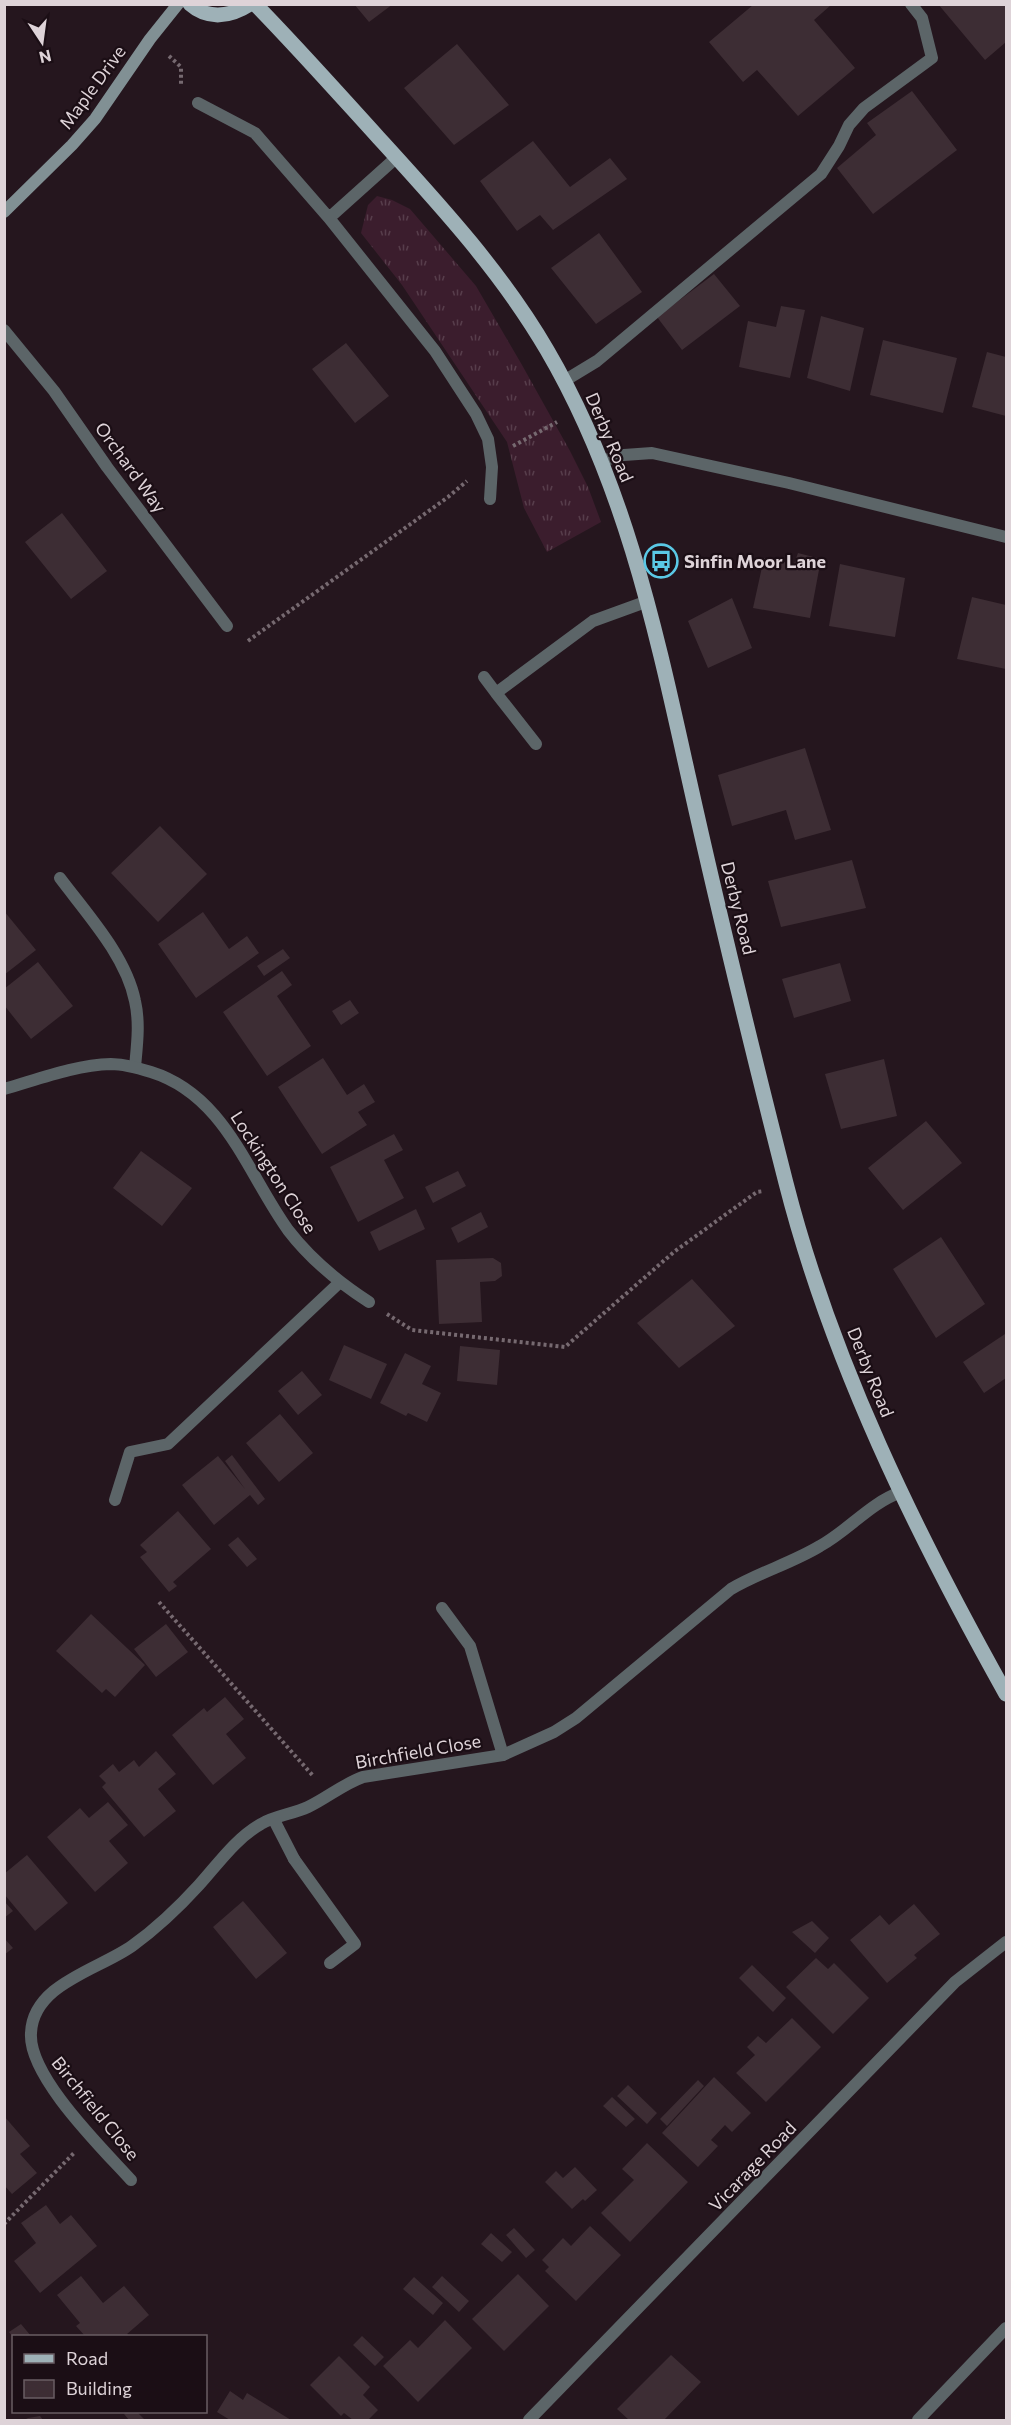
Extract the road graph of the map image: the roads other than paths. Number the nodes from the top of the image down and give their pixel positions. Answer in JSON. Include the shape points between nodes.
{"nodes":[{"id":1,"x":178,"y":4,"type":"edge"},
{"id":2,"x":190,"y":4,"type":"edge"},
{"id":3,"x":250,"y":4,"type":"edge"},
{"id":4,"x":255,"y":4,"type":"edge"},
{"id":5,"x":911,"y":4,"type":"edge"},
{"id":6,"x":198,"y":103,"type":"road end"},
{"id":7,"x":397,"y":158,"type":"junction"},
{"id":8,"x":4,"y":212,"type":"edge"},
{"id":9,"x":329,"y":218,"type":"junction"},
{"id":10,"x":4,"y":330,"type":"edge"},
{"id":11,"x":564,"y":381,"type":"junction"},
{"id":12,"x":601,"y":461,"type":"junction"},
{"id":13,"x":490,"y":499,"type":"dead end"},
{"id":14,"x":1006,"y":537,"type":"edge"},
{"id":15,"x":648,"y":601,"type":"junction"},
{"id":16,"x":227,"y":626,"type":"road end"},
{"id":17,"x":484,"y":677,"type":"dead end"},
{"id":18,"x":496,"y":693,"type":"junction"},
{"id":19,"x":536,"y":744,"type":"dead end"},
{"id":20,"x":60,"y":878,"type":"dead end"},
{"id":21,"x":135,"y":1067,"type":"junction"},
{"id":22,"x":4,"y":1089,"type":"edge"},
{"id":23,"x":339,"y":1283,"type":"junction"},
{"id":24,"x":369,"y":1302,"type":"road end"},
{"id":25,"x":901,"y":1491,"type":"junction"},
{"id":26,"x":115,"y":1500,"type":"dead end"},
{"id":27,"x":442,"y":1608,"type":"dead end"},
{"id":28,"x":1006,"y":1694,"type":"edge"},
{"id":29,"x":503,"y":1755,"type":"junction"},
{"id":30,"x":274,"y":1820,"type":"junction"},
{"id":31,"x":1006,"y":1942,"type":"edge"},
{"id":32,"x":330,"y":1963,"type":"dead end"},
{"id":33,"x":131,"y":2180,"type":"dead end"},
{"id":34,"x":1006,"y":2328,"type":"edge"},
{"id":35,"x":529,"y":2421,"type":"edge"},
{"id":36,"x":918,"y":2421,"type":"edge"}],
"edges":[{"from":1,"to":8,"type":"street","name":"Maple Drive","via":[[95,119]]},
{"from":2,"to":3,"type":"main road","via":[[213,15],[230,14]]},
{"from":4,"to":7,"type":"main road","name":"Derby Road"},
{"from":5,"to":11,"type":"street","via":[[922,18],[932,58],[864,108],[849,125],[821,174],[597,361]]},
{"from":6,"to":9,"type":"street","via":[[255,133]]},
{"from":7,"to":9,"type":"street"},
{"from":7,"to":11,"type":"main road","name":"Derby Road","via":[[456,222],[546,348]]},
{"from":9,"to":13,"type":"street","via":[[435,351],[476,414],[488,439]]},
{"from":10,"to":16,"type":"street","name":"Orchard Way","via":[[54,391]]},
{"from":11,"to":12,"type":"main road","name":"Derby Road"},
{"from":12,"to":14,"type":"street","via":[[651,453]]},
{"from":12,"to":15,"type":"main road","name":"Derby Road","via":[[626,526]]},
{"from":15,"to":18,"type":"street","via":[[593,621]]},
{"from":15,"to":25,"type":"main road","name":"Derby Road","via":[[713,885],[804,1250],[834,1333]]},
{"from":17,"to":18,"type":"street"},
{"from":18,"to":19,"type":"street"},
{"from":20,"to":21,"type":"street","via":[[115,950],[135,1000]]},
{"from":21,"to":22,"type":"street","name":"Lockington Close","via":[[85,1066]]},
{"from":21,"to":23,"type":"street","name":"Lockington Close","via":[[181,1084],[210,1108],[240,1149],[288,1229]]},
{"from":23,"to":24,"type":"street","name":"Lockington Close"},
{"from":23,"to":26,"type":"street","via":[[168,1444],[130,1452]]},
{"from":25,"to":28,"type":"main road","name":"Derby Road"},
{"from":25,"to":29,"type":"street","name":"Birchfield Close","via":[[885,1498],[822,1545],[731,1589],[576,1718]]},
{"from":27,"to":29,"type":"street","via":[[470,1646]]},
{"from":29,"to":30,"type":"street","name":"Birchfield Close","via":[[363,1776],[309,1807]]},
{"from":30,"to":32,"type":"street","via":[[294,1859],[355,1944]]},
{"from":30,"to":33,"type":"street","name":"Birchfield Close","via":[[262,1823],[240,1839],[152,1931],[123,1952],[60,1986],[40,2004],[33,2017],[30,2034],[34,2058],[53,2090]]},
{"from":31,"to":35,"type":"street","name":"Vicarage Road","via":[[955,1982]]},
{"from":34,"to":36,"type":"street"}]}
